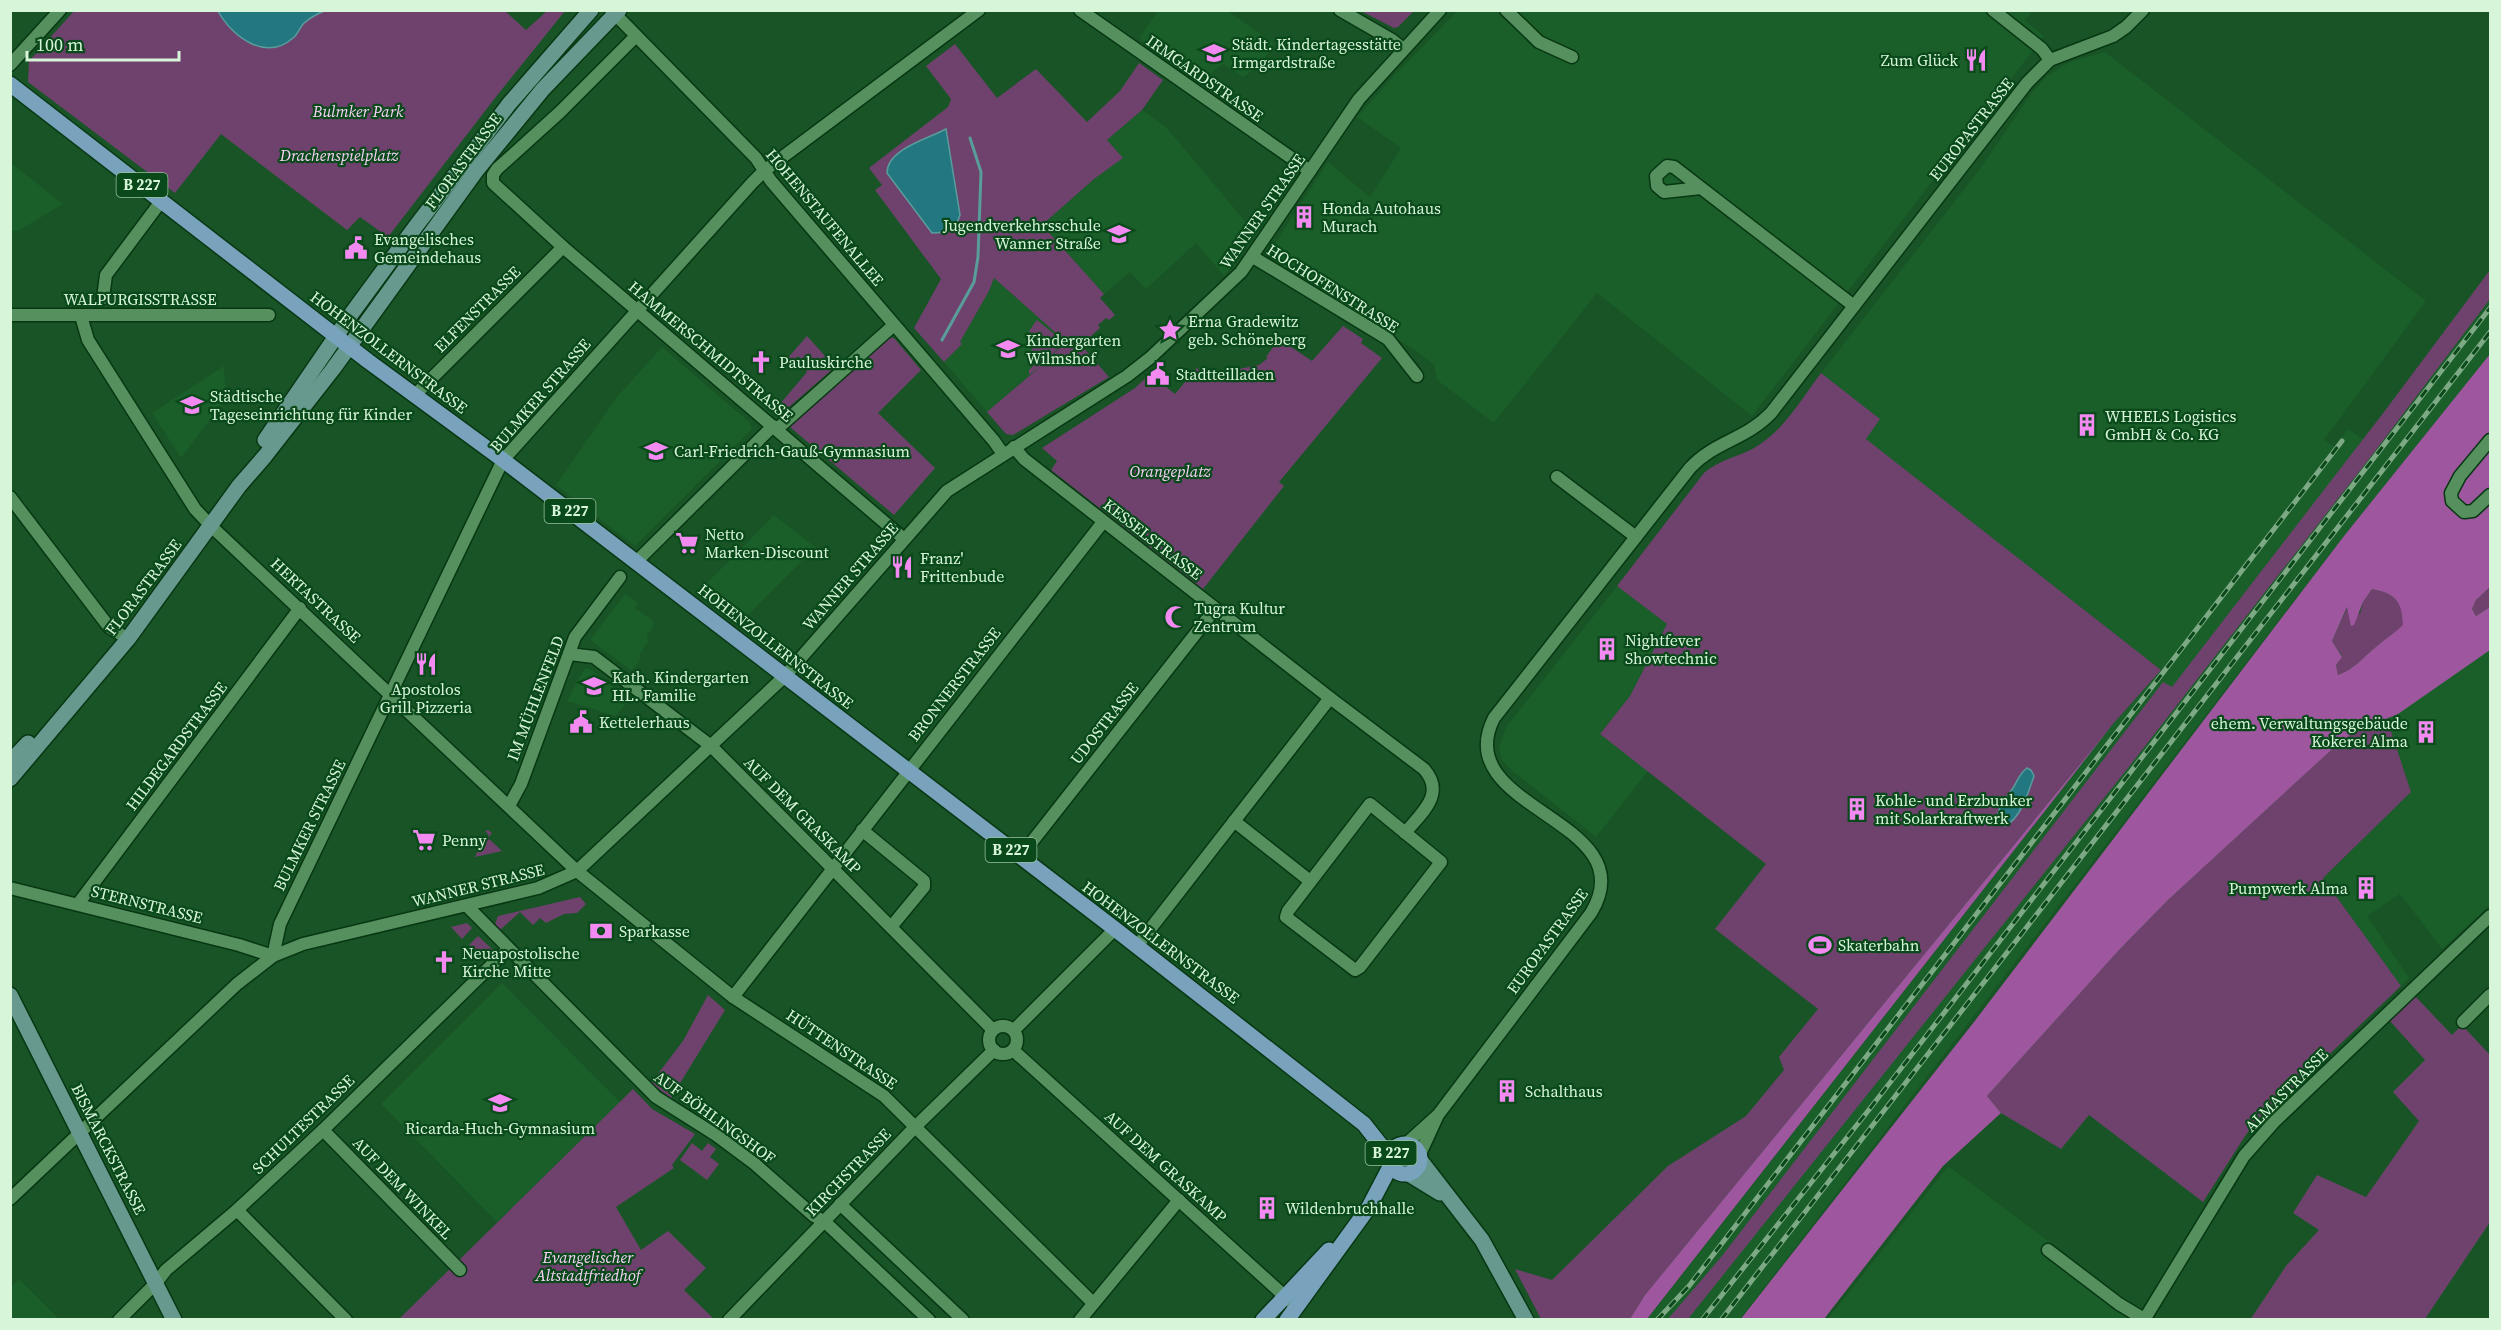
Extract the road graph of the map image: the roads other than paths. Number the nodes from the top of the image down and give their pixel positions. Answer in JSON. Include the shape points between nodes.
{"nodes":[{"id":1,"x":60,"y":10,"type":"edge"},
{"id":2,"x":591,"y":10,"type":"edge"},
{"id":3,"x":979,"y":10,"type":"edge"},
{"id":4,"x":1080,"y":10,"type":"edge"},
{"id":5,"x":1340,"y":10,"type":"edge"},
{"id":6,"x":1440,"y":10,"type":"edge"},
{"id":7,"x":1506,"y":10,"type":"edge"},
{"id":8,"x":1993,"y":10,"type":"edge"},
{"id":9,"x":2143,"y":10,"type":"edge"},
{"id":10,"x":615,"y":12,"type":"edge"},
{"id":11,"x":636,"y":36,"type":"junction"},
{"id":12,"x":1403,"y":49,"type":"junction"},
{"id":13,"x":1572,"y":57,"type":"dead end"},
{"id":14,"x":2050,"y":60,"type":"junction"},
{"id":15,"x":10,"y":65,"type":"edge"},
{"id":16,"x":10,"y":84,"type":"edge"},
{"id":17,"x":764,"y":171,"type":"junction"},
{"id":18,"x":1310,"y":171,"type":"junction"},
{"id":19,"x":1701,"y":188,"type":"dead end"},
{"id":20,"x":497,"y":189,"type":"joint"},
{"id":21,"x":162,"y":200,"type":"junction"},
{"id":22,"x":563,"y":247,"type":"junction"},
{"id":23,"x":1253,"y":257,"type":"junction"},
{"id":24,"x":103,"y":298,"type":"dead end"},
{"id":25,"x":1854,"y":306,"type":"junction"},
{"id":26,"x":636,"y":310,"type":"junction"},
{"id":27,"x":10,"y":315,"type":"edge"},
{"id":28,"x":269,"y":315,"type":"dead end"},
{"id":29,"x":81,"y":316,"type":"junction"},
{"id":30,"x":894,"y":325,"type":"junction"},
{"id":31,"x":337,"y":336,"type":"junction"},
{"id":32,"x":349,"y":345,"type":"junction"},
{"id":33,"x":1417,"y":376,"type":"dead end"},
{"id":34,"x":415,"y":395,"type":"junction"},
{"id":35,"x":775,"y":427,"type":"junction"},
{"id":36,"x":2490,"y":440,"type":"edge"},
{"id":37,"x":1014,"y":447,"type":"junction"},
{"id":38,"x":1003,"y":454,"type":"junction"},
{"id":39,"x":503,"y":460,"type":"junction"},
{"id":40,"x":1557,"y":477,"type":"dead end"},
{"id":41,"x":239,"y":486,"type":"junction"},
{"id":42,"x":2490,"y":495,"type":"edge"},
{"id":43,"x":10,"y":496,"type":"edge"},
{"id":44,"x":1103,"y":522,"type":"junction"},
{"id":45,"x":211,"y":526,"type":"junction"},
{"id":46,"x":1636,"y":537,"type":"junction"},
{"id":47,"x":904,"y":539,"type":"junction"},
{"id":48,"x":637,"y":561,"type":"junction"},
{"id":49,"x":620,"y":578,"type":"dead end"},
{"id":50,"x":300,"y":608,"type":"junction"},
{"id":51,"x":1215,"y":609,"type":"junction"},
{"id":52,"x":128,"y":639,"type":"junction"},
{"id":53,"x":569,"y":654,"type":"junction"},
{"id":54,"x":785,"y":676,"type":"junction"},
{"id":55,"x":390,"y":693,"type":"junction"},
{"id":56,"x":1330,"y":698,"type":"junction"},
{"id":57,"x":71,"y":705,"type":"junction"},
{"id":58,"x":711,"y":746,"type":"junction"},
{"id":59,"x":10,"y":762,"type":"edge"},
{"id":60,"x":907,"y":771,"type":"junction"},
{"id":61,"x":10,"y":779,"type":"edge"},
{"id":62,"x":509,"y":806,"type":"junction"},
{"id":63,"x":1234,"y":821,"type":"junction"},
{"id":64,"x":862,"y":830,"type":"junction"},
{"id":65,"x":1406,"y":833,"type":"junction"},
{"id":66,"x":1020,"y":857,"type":"junction"},
{"id":67,"x":832,"y":868,"type":"junction"},
{"id":68,"x":577,"y":871,"type":"junction"},
{"id":69,"x":1310,"y":881,"type":"junction"},
{"id":70,"x":10,"y":888,"type":"edge"},
{"id":71,"x":78,"y":904,"type":"junction"},
{"id":72,"x":467,"y":906,"type":"junction"},
{"id":73,"x":2490,"y":916,"type":"edge"},
{"id":74,"x":891,"y":927,"type":"junction"},
{"id":75,"x":1115,"y":929,"type":"junction"},
{"id":76,"x":1137,"y":946,"type":"junction"},
{"id":77,"x":507,"y":949,"type":"junction"},
{"id":78,"x":273,"y":956,"type":"junction"},
{"id":79,"x":10,"y":995,"type":"edge"},
{"id":80,"x":2490,"y":995,"type":"edge"},
{"id":81,"x":733,"y":997,"type":"junction"},
{"id":82,"x":2463,"y":1022,"type":"dead end"},
{"id":83,"x":993,"y":1030,"type":"junction"},
{"id":84,"x":1014,"y":1030,"type":"junction"},
{"id":85,"x":994,"y":1050,"type":"junction"},
{"id":86,"x":1013,"y":1050,"type":"junction"},
{"id":87,"x":1438,"y":1115,"type":"junction"},
{"id":88,"x":1364,"y":1124,"type":"junction"},
{"id":89,"x":916,"y":1126,"type":"junction"},
{"id":90,"x":323,"y":1130,"type":"junction"},
{"id":91,"x":81,"y":1133,"type":"junction"},
{"id":92,"x":1404,"y":1144,"type":"junction"},
{"id":93,"x":1420,"y":1157,"type":"junction"},
{"id":94,"x":1391,"y":1161,"type":"junction"},
{"id":95,"x":1407,"y":1174,"type":"junction"},
{"id":96,"x":1448,"y":1198,"type":"junction"},
{"id":97,"x":10,"y":1199,"type":"edge"},
{"id":98,"x":1179,"y":1200,"type":"junction"},
{"id":99,"x":840,"y":1204,"type":"junction"},
{"id":100,"x":1369,"y":1207,"type":"junction"},
{"id":101,"x":237,"y":1210,"type":"junction"},
{"id":102,"x":824,"y":1221,"type":"junction"},
{"id":103,"x":1352,"y":1228,"type":"junction"},
{"id":104,"x":2048,"y":1250,"type":"dead end"},
{"id":105,"x":460,"y":1269,"type":"dead end"},
{"id":106,"x":156,"y":1283,"type":"junction"},
{"id":107,"x":1283,"y":1296,"type":"junction"},
{"id":108,"x":1093,"y":1303,"type":"junction"},
{"id":109,"x":1296,"y":1306,"type":"junction"},
{"id":110,"x":2144,"y":1319,"type":"edge"},
{"id":111,"x":119,"y":1320,"type":"edge"},
{"id":112,"x":174,"y":1320,"type":"edge"},
{"id":113,"x":346,"y":1320,"type":"edge"},
{"id":114,"x":729,"y":1320,"type":"edge"},
{"id":115,"x":928,"y":1320,"type":"edge"},
{"id":116,"x":963,"y":1320,"type":"edge"},
{"id":117,"x":1080,"y":1320,"type":"edge"},
{"id":118,"x":1263,"y":1320,"type":"edge"},
{"id":119,"x":1287,"y":1320,"type":"edge"},
{"id":120,"x":1526,"y":1320,"type":"edge"}],
"edges":[{"from":1,"to":15,"type":"street"},
{"from":2,"to":31,"type":"main road","name":"FLORASTRASSE","via":[[509,104]]},
{"from":3,"to":17,"type":"street","name":"BULMKER STRASSE"},
{"from":4,"to":18,"type":"street","name":"IRMGARDSTRASSE"},
{"from":5,"to":12,"type":"street"},
{"from":6,"to":12,"type":"street","name":"WANNER STRASSE"},
{"from":7,"to":13,"type":"street","via":[[1539,42]]},
{"from":8,"to":14,"type":"street"},
{"from":9,"to":14,"type":"street","name":"EUROPASTRASSE","via":[[2113,36]]},
{"from":10,"to":11,"type":"street","name":"HOHENSTAUFENALLEE"},
{"from":10,"to":32,"type":"main road","name":"FLORASTRASSE","via":[[543,89],[476,171]]},
{"from":11,"to":17,"type":"street","name":"HOHENSTAUFENALLEE","via":[[756,158]]},
{"from":11,"to":20,"type":"street","name":"FLORASTRASSE","via":[[497,169],[492,179]]},
{"from":12,"to":18,"type":"street","name":"WANNER STRASSE","via":[[1359,99]]},
{"from":14,"to":25,"type":"street","name":"EUROPASTRASSE","via":[[2027,83]]},
{"from":16,"to":21,"type":"main road","name":"HOHENZOLLERNSTRASSE","number":"B 227"},
{"from":17,"to":26,"type":"street","name":"BULMKER STRASSE"},
{"from":17,"to":30,"type":"street","name":"HOHENSTAUFENALLEE"},
{"from":18,"to":23,"type":"street","name":"WANNER STRASSE"},
{"from":19,"to":25,"type":"street"},
{"from":20,"to":22,"type":"street","name":"HAMMERSCHMIDTSTRASSE"},
{"from":21,"to":24,"type":"street","via":[[108,270]]},
{"from":21,"to":31,"type":"main road","name":"HOHENZOLLERNSTRASSE","number":"B 227"},
{"from":22,"to":26,"type":"street","name":"HAMMERSCHMIDTSTRASSE"},
{"from":22,"to":34,"type":"street","name":"ELFENSTRASSE"},
{"from":23,"to":33,"type":"street","name":"HOCHOFENSTRASSE","via":[[1388,339]]},
{"from":23,"to":37,"type":"street","name":"WANNER STRASSE","via":[[1150,358],[1102,393]]},
{"from":25,"to":46,"type":"street","name":"EUROPASTRASSE","via":[[1765,419],[1698,459]]},
{"from":26,"to":35,"type":"street","name":"HAMMERSCHMIDTSTRASSE"},
{"from":26,"to":39,"type":"street","name":"BULMKER STRASSE"},
{"from":27,"to":29,"type":"street","name":"WALPURGISSTRASSE"},
{"from":28,"to":29,"type":"street","name":"WALPURGISSTRASSE"},
{"from":29,"to":45,"type":"street","name":"HERTASTRASSE","via":[[88,340],[195,509]]},
{"from":30,"to":35,"type":"street"},
{"from":30,"to":38,"type":"street","name":"HOHENSTAUFENALLEE"},
{"from":31,"to":32,"type":"main road","name":"HOHENZOLLERNSTRASSE","number":"B 227"},
{"from":31,"to":41,"type":"main road","name":"FLORASTRASSE","via":[[250,462]]},
{"from":32,"to":34,"type":"main road","name":"HOHENZOLLERNSTRASSE","number":"B 227"},
{"from":32,"to":41,"type":"main road","name":"FLORASTRASSE"},
{"from":34,"to":39,"type":"main road","name":"HOHENZOLLERNSTRASSE","number":"B 227"},
{"from":35,"to":47,"type":"street","name":"HAMMERSCHMIDTSTRASSE"},
{"from":35,"to":48,"type":"street"},
{"from":36,"to":42,"type":"street","via":[[2460,476],[2451,494],[2452,501],[2464,512],[2473,511]]},
{"from":37,"to":38,"type":"street","name":"WANNER STRASSE"},
{"from":37,"to":44,"type":"street","name":"KESSELSTRASSE"},
{"from":38,"to":47,"type":"street","name":"WANNER STRASSE","via":[[946,491]]},
{"from":39,"to":48,"type":"main road","name":"HOHENZOLLERNSTRASSE","number":"B 227"},
{"from":39,"to":55,"type":"street","name":"BULMKER STRASSE"},
{"from":40,"to":46,"type":"street"},
{"from":41,"to":45,"type":"main road","name":"FLORASTRASSE"},
{"from":43,"to":52,"type":"street","via":[[109,627]]},
{"from":44,"to":51,"type":"street","name":"KESSELSTRASSE"},
{"from":44,"to":60,"type":"street","name":"BRONNERSTRASSE"},
{"from":45,"to":50,"type":"street","name":"HERTASTRASSE"},
{"from":45,"to":52,"type":"main road","name":"FLORASTRASSE"},
{"from":46,"to":87,"type":"street","name":"EUROPASTRASSE","via":[[1494,718],[1486,740],[1490,764],[1496,773],[1595,857],[1601,869],[1602,893],[1591,913]]},
{"from":47,"to":54,"type":"street","name":"WANNER STRASSE"},
{"from":48,"to":54,"type":"main road","name":"HOHENZOLLERNSTRASSE","number":"B 227"},
{"from":49,"to":53,"type":"street","name":"IM MÜHLENFELD","via":[[575,637]]},
{"from":50,"to":55,"type":"street","name":"HERTASTRASSE"},
{"from":50,"to":71,"type":"street","name":"HILDEGARDSTRASSE"},
{"from":51,"to":56,"type":"street","name":"KESSELSTRASSE"},
{"from":51,"to":66,"type":"street","name":"UDOSTRASSE"},
{"from":52,"to":57,"type":"main road","name":"FLORASTRASSE"},
{"from":53,"to":58,"type":"street","name":"AUF DEM GRASKAMP","via":[[594,657]]},
{"from":53,"to":62,"type":"street","name":"IM MÜHLENFELD","via":[[521,784]]},
{"from":54,"to":58,"type":"street","name":"WANNER STRASSE"},
{"from":54,"to":60,"type":"main road","name":"HOHENZOLLERNSTRASSE","number":"B 227"},
{"from":55,"to":62,"type":"street","name":"HERTASTRASSE"},
{"from":55,"to":78,"type":"street","name":"BULMKER STRASSE","via":[[279,924]]},
{"from":56,"to":63,"type":"street"},
{"from":56,"to":65,"type":"street","name":"KESSELSTRASSE","via":[[1431,778],[1431,798]]},
{"from":57,"to":59,"type":"main road","name":"FLORASTRASSE"},
{"from":57,"to":61,"type":"main road","name":"FLORASTRASSE"},
{"from":58,"to":67,"type":"street","name":"AUF DEM GRASKAMP"},
{"from":58,"to":68,"type":"street","name":"WANNER STRASSE"},
{"from":60,"to":64,"type":"street","name":"BRONNERSTRASSE"},
{"from":60,"to":66,"type":"main road","name":"HOHENZOLLERNSTRASSE","number":"B 227"},
{"from":62,"to":68,"type":"street","name":"HERTASTRASSE"},
{"from":63,"to":69,"type":"street"},
{"from":63,"to":76,"type":"street"},
{"from":64,"to":67,"type":"street","name":"BRONNERSTRASSE"},
{"from":64,"to":74,"type":"street","via":[[924,881],[924,887]]},
{"from":65,"to":69,"type":"street","via":[[1370,804]]},
{"from":65,"to":69,"type":"street","via":[[1441,862],[1355,970],[1286,917]]},
{"from":66,"to":75,"type":"main road","name":"HOHENZOLLERNSTRASSE","number":"B 227"},
{"from":67,"to":74,"type":"street","name":"AUF DEM GRASKAMP"},
{"from":67,"to":81,"type":"street","name":"BRONNERSTRASSE"},
{"from":68,"to":72,"type":"street","name":"WANNER STRASSE","via":[[538,888]]},
{"from":68,"to":81,"type":"street","name":"HÜTTENSTRASSE"},
{"from":70,"to":71,"type":"street","name":"STERNSTRASSE"},
{"from":71,"to":78,"type":"street","name":"STERNSTRASSE"},
{"from":72,"to":77,"type":"street","name":"AUF BÖHLINGSHOF"},
{"from":72,"to":78,"type":"street","name":"WANNER STRASSE","via":[[303,944]]},
{"from":73,"to":110,"type":"street","name":"ALMASTRASSE","via":[[2274,1122],[2244,1156]]},
{"from":74,"to":83,"type":"street","name":"AUF DEM GRASKAMP"},
{"from":75,"to":76,"type":"main road","name":"HOHENZOLLERNSTRASSE","number":"B 227"},
{"from":75,"to":84,"type":"street"},
{"from":76,"to":88,"type":"main road","name":"HOHENZOLLERNSTRASSE","number":"B 227"},
{"from":77,"to":90,"type":"street","name":"SCHULTESTRASSE"},
{"from":77,"to":102,"type":"street","name":"AUF BÖHLINGSHOF","via":[[656,1097],[755,1164]]},
{"from":78,"to":91,"type":"street","name":"WANNER STRASSE","via":[[237,984]]},
{"from":79,"to":91,"type":"main road","name":"BISMARCKSTRASSE"},
{"from":80,"to":82,"type":"street"},
{"from":81,"to":89,"type":"street","name":"HÜTTENSTRASSE","via":[[884,1096]]},
{"from":83,"to":84,"type":"street","via":[[1006,1026]]},
{"from":83,"to":85,"type":"street","via":[[989,1038]]},
{"from":84,"to":86,"type":"street","via":[[1018,1038]]},
{"from":85,"to":86,"type":"street","via":[[1005,1054]]},
{"from":85,"to":89,"type":"street","name":"KIRCHSTRASSE"},
{"from":86,"to":98,"type":"street","name":"AUF DEM GRASKAMP"},
{"from":87,"to":92,"type":"street","name":"EUROPASTRASSE"},
{"from":87,"to":93,"type":"street","name":"EUROPASTRASSE"},
{"from":88,"to":92,"type":"main road","name":"HOHENZOLLERNSTRASSE","number":"B 227"},
{"from":88,"to":94,"type":"main road","name":"HOHENZOLLERNSTRASSE","number":"B 227"},
{"from":89,"to":99,"type":"street","name":"KIRCHSTRASSE"},
{"from":89,"to":108,"type":"street","name":"HÜTTENSTRASSE"},
{"from":90,"to":101,"type":"street","name":"SCHULTESTRASSE"},
{"from":90,"to":105,"type":"street","name":"AUF DEM WINKEL"},
{"from":91,"to":97,"type":"street","name":"WANNER STRASSE"},
{"from":91,"to":106,"type":"main road","name":"BISMARCKSTRASSE"},
{"from":92,"to":93,"type":"main road","name":"HOHENZOLLERNSTRASSE","number":"B 227","via":[[1415,1147]]},
{"from":92,"to":94,"type":"main road","number":"B 227","via":[[1394,1149]]},
{"from":93,"to":95,"type":"main road","number":"B 227","via":[[1417,1168]]},
{"from":93,"to":96,"type":"main road","name":"HOHENZOLLERNSTRASSE"},
{"from":94,"to":95,"type":"main road","name":"HOHENZOLLERNSTRASSE","number":"B 227","via":[[1396,1171]]},
{"from":94,"to":100,"type":"main road","number":"B 227"},
{"from":95,"to":96,"type":"main road","name":"HOHENZOLLERNSTRASSE"},
{"from":95,"to":100,"type":"main road","number":"B 227"},
{"from":96,"to":120,"type":"main road","name":"HOHENZOLLERNSTRASSE","via":[[1490,1252]]},
{"from":98,"to":107,"type":"street","name":"AUF DEM GRASKAMP"},
{"from":98,"to":108,"type":"street"},
{"from":99,"to":102,"type":"street","name":"KIRCHSTRASSE"},
{"from":99,"to":116,"type":"street"},
{"from":100,"to":103,"type":"main road","number":"B 227"},
{"from":101,"to":106,"type":"street","name":"SCHULTESTRASSE"},
{"from":101,"to":113,"type":"street"},
{"from":102,"to":114,"type":"street","name":"KIRCHSTRASSE"},
{"from":102,"to":115,"type":"street","name":"AUF BÖHLINGSHOF"},
{"from":103,"to":107,"type":"main road","number":"B 227"},
{"from":103,"to":109,"type":"main road","number":"B 227"},
{"from":104,"to":110,"type":"street"},
{"from":106,"to":111,"type":"street","name":"SCHULTESTRASSE"},
{"from":106,"to":112,"type":"main road","name":"BISMARCKSTRASSE"},
{"from":107,"to":109,"type":"street","name":"AUF DEM GRASKAMP"},
{"from":107,"to":118,"type":"main road","number":"B 227"},
{"from":108,"to":117,"type":"street"},
{"from":109,"to":119,"type":"main road","number":"B 227"}]}
